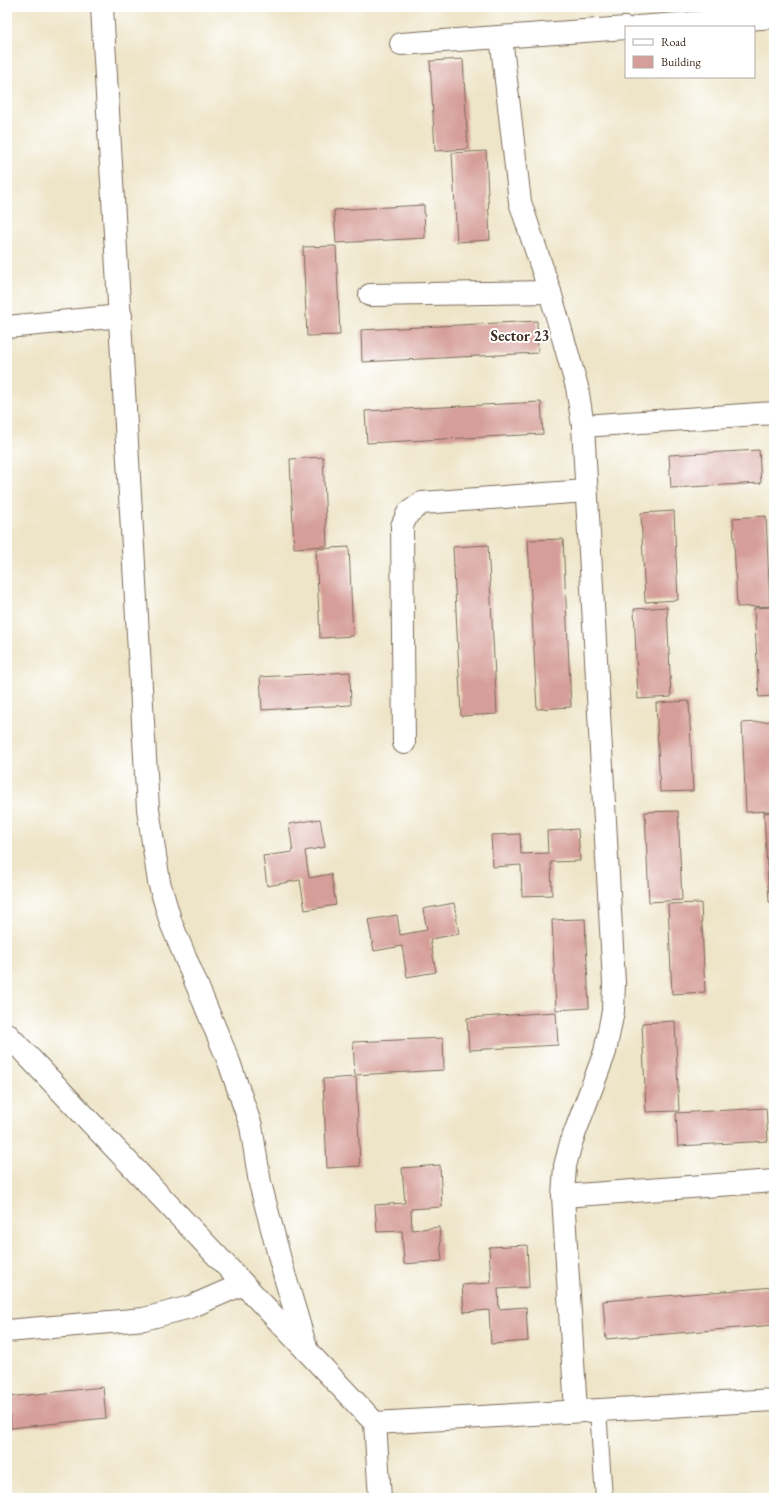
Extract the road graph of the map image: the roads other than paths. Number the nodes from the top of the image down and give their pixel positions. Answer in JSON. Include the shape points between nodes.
{"nodes":[{"id":1,"x":102,"y":7,"type":"edge"},
{"id":2,"x":774,"y":17,"type":"edge"},
{"id":3,"x":652,"y":26,"type":"edge"},
{"id":4,"x":625,"y":28,"type":"edge"},
{"id":5,"x":501,"y":37,"type":"junction"},
{"id":6,"x":401,"y":44,"type":"dead end"},
{"id":7,"x":550,"y":292,"type":"junction"},
{"id":8,"x":370,"y":295,"type":"dead end"},
{"id":9,"x":121,"y":316,"type":"junction"},
{"id":10,"x":7,"y":326,"type":"edge"},
{"id":11,"x":774,"y":413,"type":"edge"},
{"id":12,"x":583,"y":426,"type":"junction"},
{"id":13,"x":586,"y":491,"type":"junction"},
{"id":14,"x":404,"y":743,"type":"dead end"},
{"id":15,"x":7,"y":1034,"type":"edge"},
{"id":16,"x":774,"y":1181,"type":"edge"},
{"id":17,"x":564,"y":1196,"type":"junction"},
{"id":18,"x":243,"y":1284,"type":"junction"},
{"id":19,"x":7,"y":1331,"type":"edge"},
{"id":20,"x":307,"y":1351,"type":"junction"},
{"id":21,"x":774,"y":1400,"type":"edge"},
{"id":22,"x":598,"y":1410,"type":"junction"},
{"id":23,"x":576,"y":1411,"type":"junction"},
{"id":24,"x":375,"y":1423,"type":"junction"},
{"id":25,"x":380,"y":1498,"type":"edge"},
{"id":26,"x":604,"y":1498,"type":"edge"}],
"edges":[{"from":1,"to":9,"type":"street"},
{"from":2,"to":3,"type":"street"},
{"from":4,"to":5,"type":"street"},
{"from":5,"to":6,"type":"street"},
{"from":5,"to":7,"type":"street","via":[[520,202]]},
{"from":7,"to":8,"type":"street"},
{"from":7,"to":12,"type":"street","via":[[577,387]]},
{"from":9,"to":10,"type":"street"},
{"from":9,"to":20,"type":"street","via":[[148,809],[159,882],[171,923],[229,1062],[251,1126],[260,1183]]},
{"from":11,"to":12,"type":"street"},
{"from":12,"to":13,"type":"street"},
{"from":13,"to":14,"type":"street","via":[[422,503],[408,513],[402,526]]},
{"from":13,"to":17,"type":"street","via":[[614,983],[613,1011],[605,1052],[571,1142],[565,1166]]},
{"from":15,"to":18,"type":"street"},
{"from":16,"to":17,"type":"street"},
{"from":17,"to":23,"type":"street"},
{"from":18,"to":19,"type":"street","via":[[190,1307],[144,1319]]},
{"from":18,"to":20,"type":"street"},
{"from":20,"to":24,"type":"street"},
{"from":21,"to":22,"type":"street"},
{"from":22,"to":23,"type":"street"},
{"from":22,"to":26,"type":"lane"},
{"from":23,"to":24,"type":"street"},
{"from":24,"to":25,"type":"street"}]}
